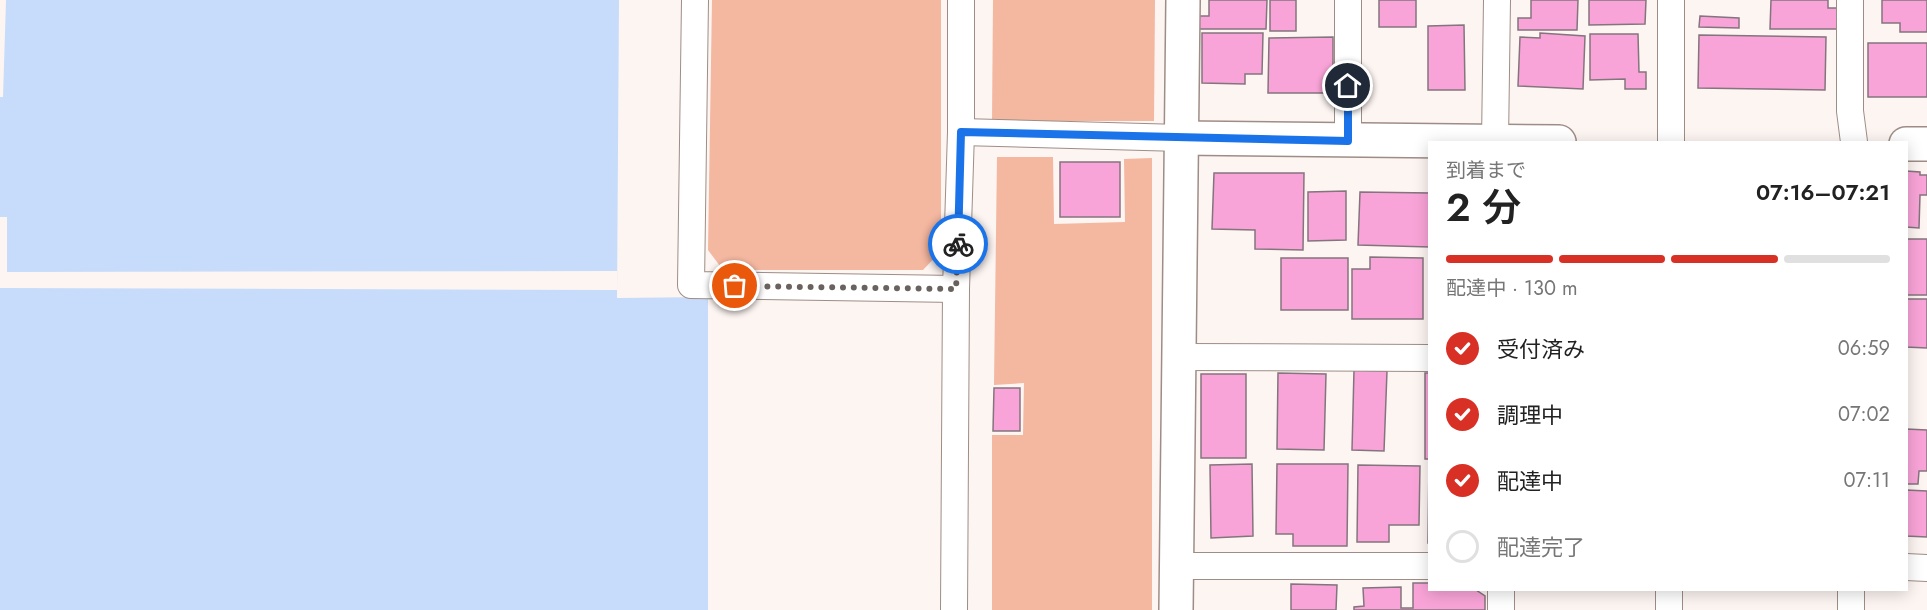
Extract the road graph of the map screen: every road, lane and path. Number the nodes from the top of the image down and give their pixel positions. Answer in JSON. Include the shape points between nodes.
{"nodes":[{"id":1,"x":695,"y":0,"type":"edge"},
{"id":2,"x":961,"y":0,"type":"edge"},
{"id":3,"x":1183,"y":0,"type":"edge"},
{"id":4,"x":1348,"y":0,"type":"edge"},
{"id":5,"x":1497,"y":0,"type":"edge"},
{"id":6,"x":1671,"y":0,"type":"edge"},
{"id":7,"x":1850,"y":0,"type":"edge"},
{"id":8,"x":961,"y":132,"type":"junction"},
{"id":9,"x":1181,"y":138,"type":"junction"},
{"id":10,"x":1348,"y":141,"type":"junction"},
{"id":11,"x":1495,"y":141,"type":"edge"},
{"id":12,"x":1671,"y":141,"type":"edge"},
{"id":13,"x":1854,"y":141,"type":"edge"},
{"id":14,"x":1428,"y":142,"type":"edge"},
{"id":15,"x":1908,"y":144,"type":"edge"},
{"id":16,"x":1927,"y":144,"type":"edge"},
{"id":17,"x":956,"y":289,"type":"junction"},
{"id":18,"x":1178,"y":357,"type":"junction"},
{"id":19,"x":1428,"y":358,"type":"edge"},
{"id":20,"x":1176,"y":566,"type":"junction"},
{"id":21,"x":1428,"y":566,"type":"edge"},
{"id":22,"x":1908,"y":567,"type":"edge"},
{"id":23,"x":1927,"y":568,"type":"edge"},
{"id":24,"x":1500,"y":591,"type":"edge"},
{"id":25,"x":1669,"y":591,"type":"edge"},
{"id":26,"x":1851,"y":591,"type":"edge"},
{"id":27,"x":954,"y":610,"type":"edge"},
{"id":28,"x":1176,"y":610,"type":"edge"},
{"id":29,"x":1501,"y":610,"type":"edge"},
{"id":30,"x":1669,"y":610,"type":"edge"},
{"id":31,"x":1851,"y":610,"type":"edge"}],
"edges":[{"from":1,"to":17,"type":"street","via":[[691,285]]},
{"from":2,"to":8,"type":"street"},
{"from":3,"to":9,"type":"street"},
{"from":4,"to":10,"type":"street"},
{"from":5,"to":11,"type":"street"},
{"from":6,"to":12,"type":"street"},
{"from":7,"to":13,"type":"street","via":[[1850,111]]},
{"from":8,"to":9,"type":"street"},
{"from":8,"to":17,"type":"street"},
{"from":9,"to":10,"type":"street"},
{"from":9,"to":18,"type":"street"},
{"from":10,"to":14,"type":"street"},
{"from":15,"to":16,"type":"street"},
{"from":17,"to":27,"type":"street"},
{"from":18,"to":19,"type":"street"},
{"from":18,"to":20,"type":"street"},
{"from":20,"to":21,"type":"street"},
{"from":20,"to":28,"type":"street"},
{"from":22,"to":23,"type":"street"},
{"from":24,"to":29,"type":"street"},
{"from":25,"to":30,"type":"street"},
{"from":26,"to":31,"type":"street"}]}
